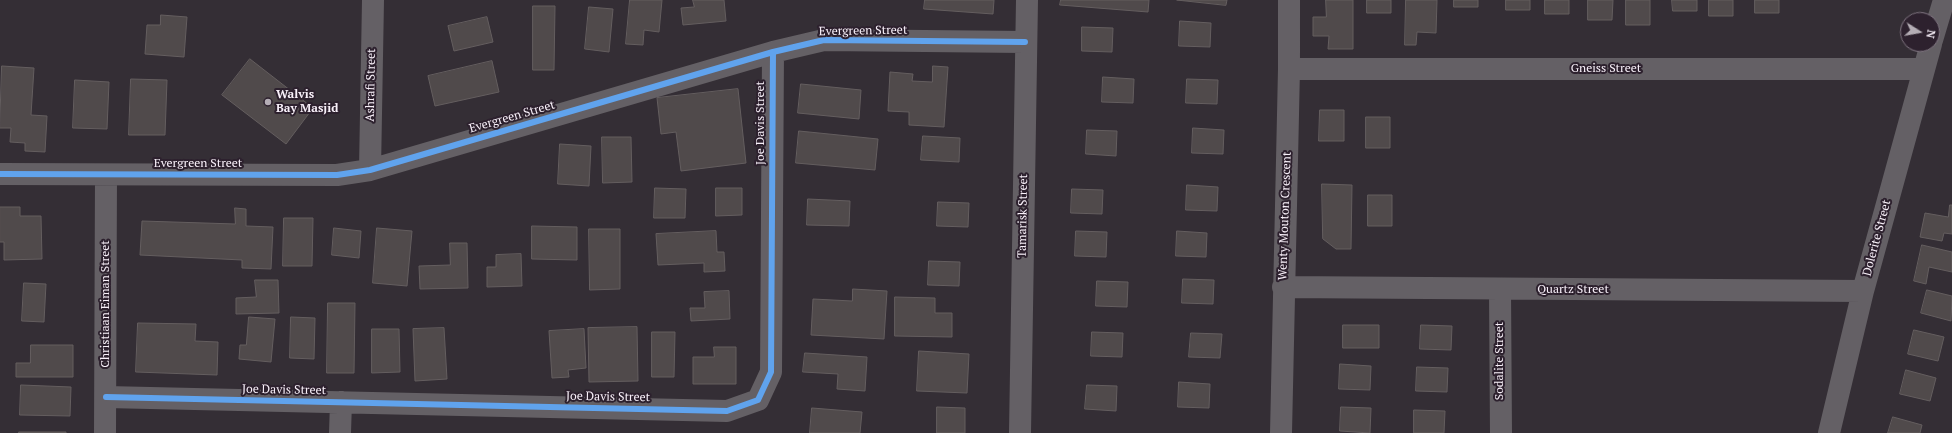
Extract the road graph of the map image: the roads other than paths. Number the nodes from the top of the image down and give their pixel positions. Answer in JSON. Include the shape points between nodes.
{"nodes":[{"id":1,"x":372,"y":0,"type":"edge"},
{"id":2,"x":1026,"y":0,"type":"edge"},
{"id":3,"x":1289,"y":0,"type":"edge"},
{"id":4,"x":1944,"y":0,"type":"edge"},
{"id":5,"x":1940,"y":13,"type":"edge"},
{"id":6,"x":1025,"y":42,"type":"junction"},
{"id":7,"x":772,"y":52,"type":"junction"},
{"id":8,"x":1928,"y":52,"type":"edge"},
{"id":9,"x":1289,"y":69,"type":"junction"},
{"id":10,"x":1923,"y":69,"type":"junction"},
{"id":11,"x":370,"y":170,"type":"junction"},
{"id":12,"x":0,"y":174,"type":"edge"},
{"id":13,"x":106,"y":176,"type":"junction"},
{"id":14,"x":1283,"y":287,"type":"junction"},
{"id":15,"x":1500,"y":290,"type":"junction"},
{"id":16,"x":1863,"y":291,"type":"junction"},
{"id":17,"x":106,"y":397,"type":"junction"},
{"id":18,"x":341,"y":402,"type":"junction"},
{"id":19,"x":105,"y":433,"type":"edge"},
{"id":20,"x":340,"y":433,"type":"edge"},
{"id":21,"x":1020,"y":433,"type":"edge"},
{"id":22,"x":1281,"y":433,"type":"edge"},
{"id":23,"x":1501,"y":433,"type":"edge"},
{"id":24,"x":1829,"y":433,"type":"edge"}],
"edges":[{"from":1,"to":11,"type":"street","name":"Ashrafi Street"},
{"from":2,"to":6,"type":"street","name":"Tamarisk Street"},
{"from":3,"to":9,"type":"street","name":"Wenty Mouton Crescent"},
{"from":4,"to":5,"type":"street"},
{"from":6,"to":7,"type":"street","name":"Evergreen Street","via":[[824,40]]},
{"from":6,"to":21,"type":"street","name":"Tamarisk Street"},
{"from":7,"to":11,"type":"street","name":"Evergreen Street"},
{"from":7,"to":18,"type":"street","name":"Joe Davis Street","via":[[771,372],[758,400],[727,411]]},
{"from":8,"to":10,"type":"street","name":"Dolerite Street"},
{"from":9,"to":10,"type":"street","name":"Gneiss Street"},
{"from":9,"to":14,"type":"street","name":"Wenty Mouton Crescent"},
{"from":10,"to":16,"type":"street","name":"Dolerite Street"},
{"from":11,"to":13,"type":"street","name":"Evergreen Street","via":[[337,175]]},
{"from":12,"to":13,"type":"street","name":"Evergreen Street"},
{"from":13,"to":17,"type":"street","name":"Christiaan Eiman Street"},
{"from":14,"to":15,"type":"street","name":"Quartz Street"},
{"from":14,"to":22,"type":"street","name":"Wenty Mouton Crescent"},
{"from":15,"to":16,"type":"street","name":"Quartz Street"},
{"from":15,"to":23,"type":"street","name":"Sodalite Street"},
{"from":16,"to":24,"type":"street","name":"Dolerite Street"},
{"from":17,"to":18,"type":"street","name":"Joe Davis Street"},
{"from":17,"to":19,"type":"street","name":"Christiaan Eiman Street"},
{"from":18,"to":20,"type":"street"}]}
